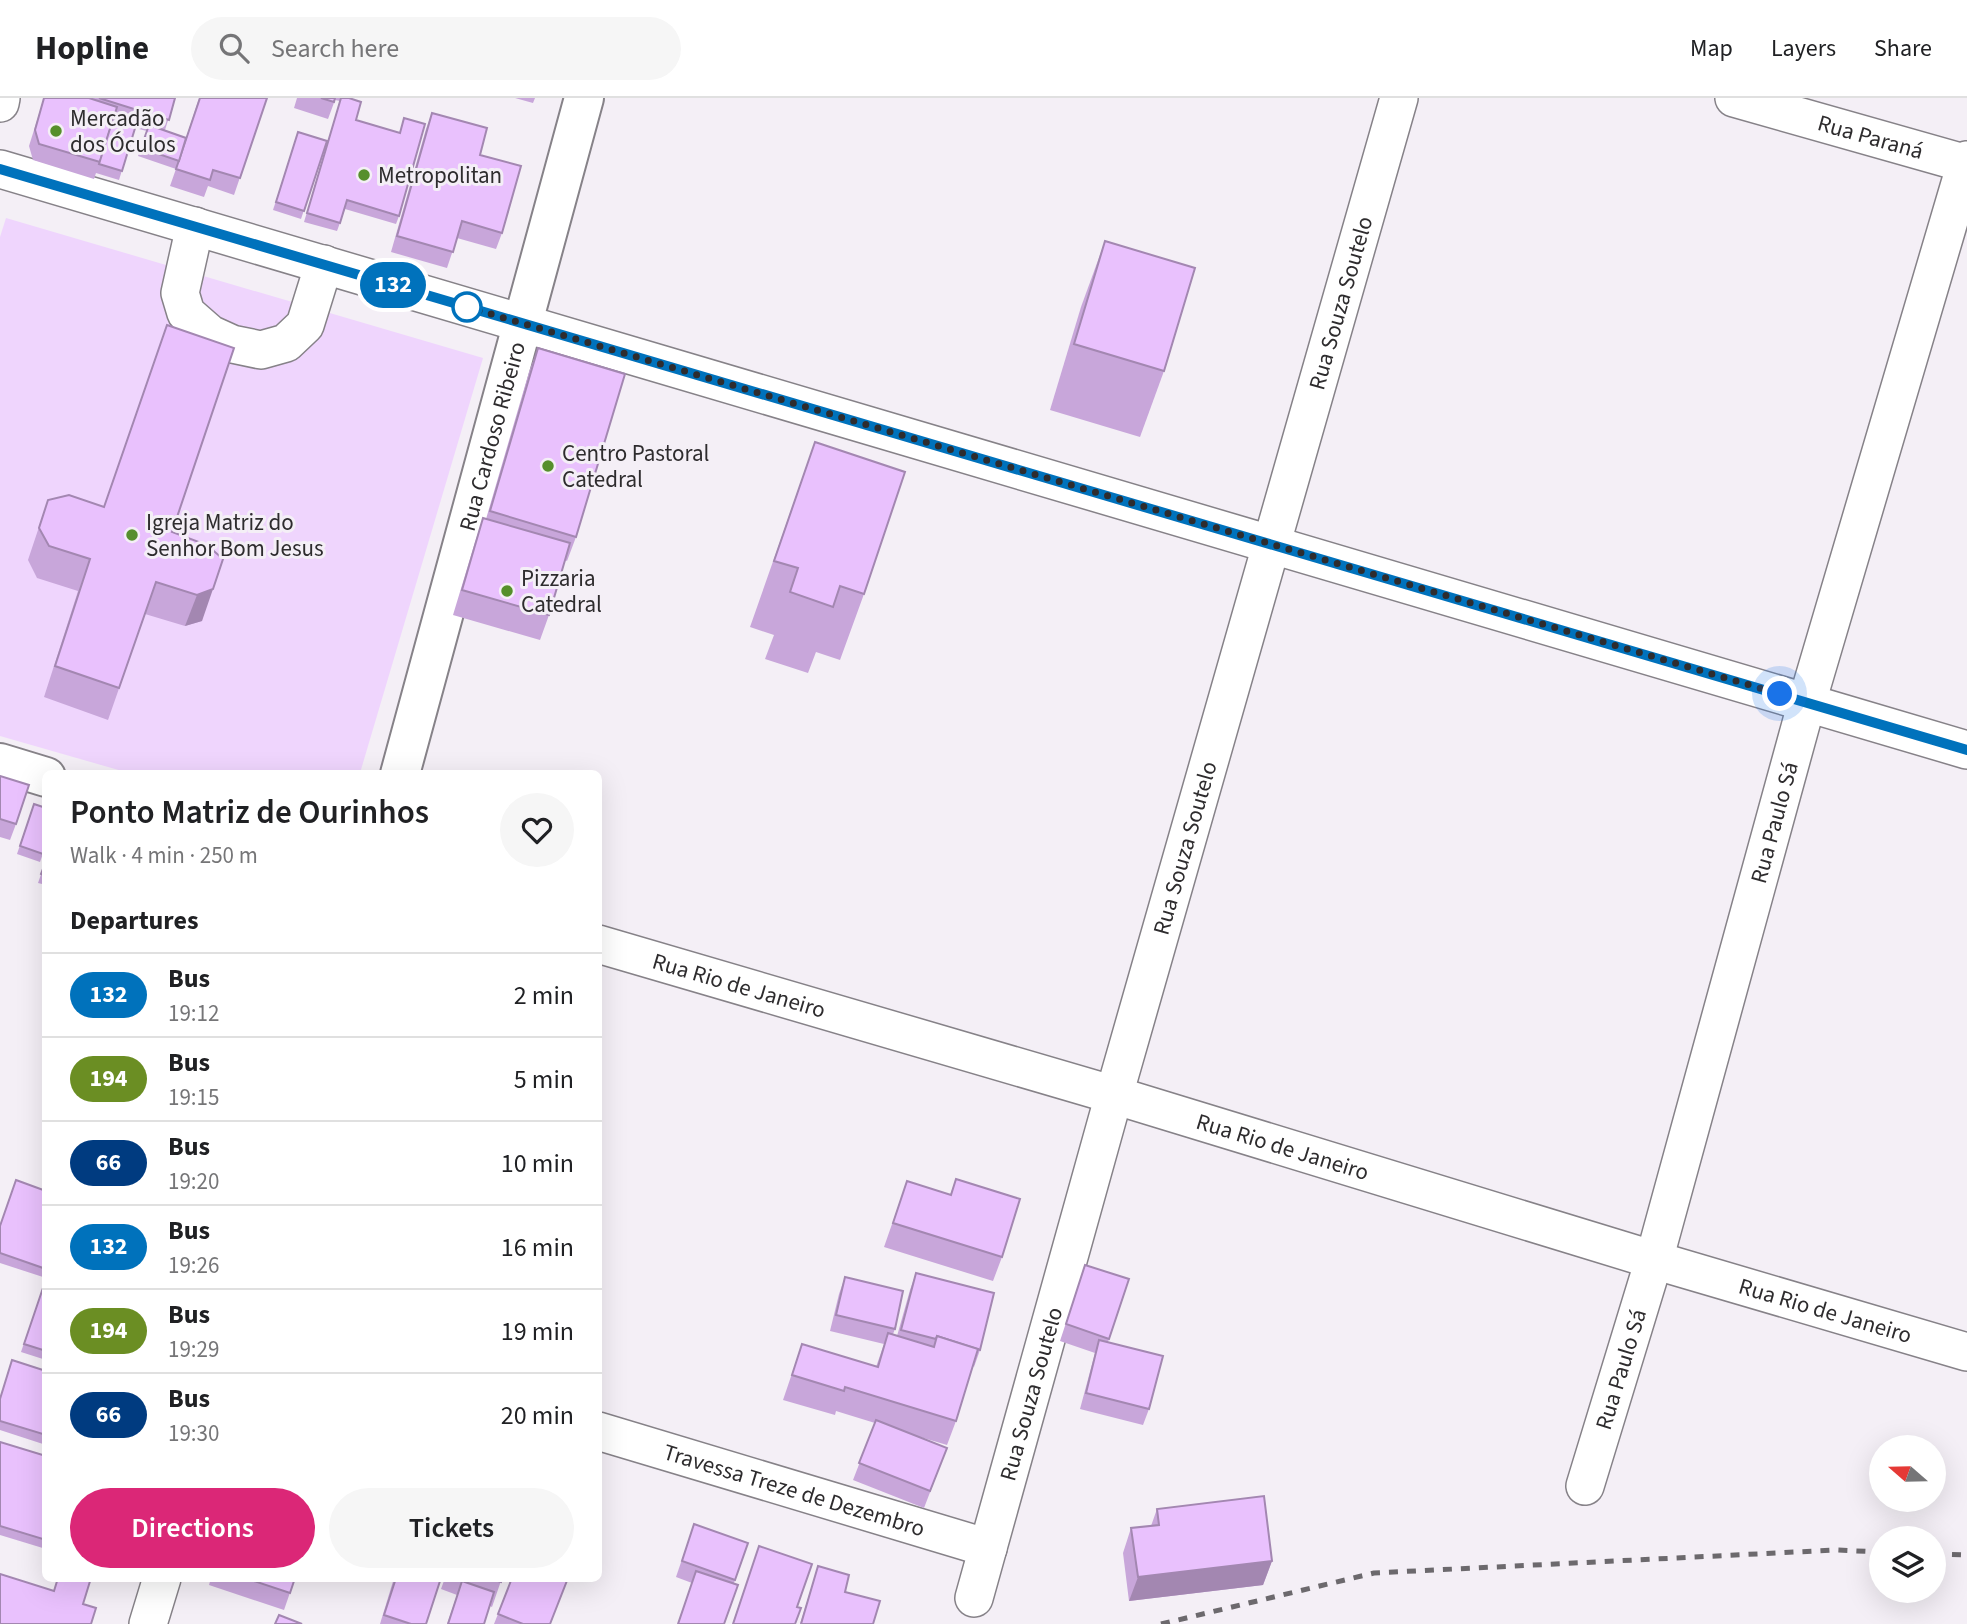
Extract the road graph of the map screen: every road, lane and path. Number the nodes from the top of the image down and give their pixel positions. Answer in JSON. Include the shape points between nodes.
{"nodes":[{"id":1,"x":2,"y":98,"type":"edge"},
{"id":2,"x":584,"y":98,"type":"edge"},
{"id":3,"x":1399,"y":98,"type":"edge"},
{"id":4,"x":1734,"y":98,"type":"edge"},
{"id":5,"x":0,"y":103,"type":"edge"},
{"id":6,"x":1967,"y":163,"type":"edge"},
{"id":7,"x":0,"y":169,"type":"edge"},
{"id":8,"x":195,"y":226,"type":"junction"},
{"id":9,"x":324,"y":264,"type":"junction"},
{"id":10,"x":523,"y":323,"type":"junction"},
{"id":11,"x":1271,"y":544,"type":"junction"},
{"id":12,"x":1807,"y":702,"type":"junction"},
{"id":13,"x":1967,"y":750,"type":"edge"},
{"id":14,"x":0,"y":763,"type":"edge"},
{"id":15,"x":401,"y":770,"type":"edge"},
{"id":16,"x":42,"y":776,"type":"edge"},
{"id":17,"x":602,"y":945,"type":"edge"},
{"id":18,"x":1114,"y":1095,"type":"junction"},
{"id":19,"x":1654,"y":1260,"type":"junction"},
{"id":20,"x":1967,"y":1352,"type":"edge"},
{"id":21,"x":602,"y":1432,"type":"edge"},
{"id":22,"x":1585,"y":1486,"type":"dead end"},
{"id":23,"x":988,"y":1548,"type":"junction"},
{"id":24,"x":161,"y":1582,"type":"edge"},
{"id":25,"x":975,"y":1598,"type":"dead end"},
{"id":26,"x":148,"y":1624,"type":"edge"}],
"edges":[{"from":1,"to":5,"type":"street"},
{"from":2,"to":10,"type":"street","name":"Rua Cardoso Ribeiro"},
{"from":3,"to":11,"type":"street","name":"Rua Souza Soutelo"},
{"from":4,"to":6,"type":"street","name":"Rua Paraná"},
{"from":6,"to":12,"type":"street","name":"Rua Paulo Sá"},
{"from":7,"to":8,"type":"street"},
{"from":8,"to":9,"type":"street"},
{"from":8,"to":9,"type":"street","via":[[180,293],[186,313],[210,334],[232,344],[261,350],[286,343],[305,325]]},
{"from":9,"to":10,"type":"street"},
{"from":10,"to":11,"type":"street"},
{"from":10,"to":15,"type":"street","name":"Rua Cardoso Ribeiro"},
{"from":11,"to":12,"type":"street"},
{"from":11,"to":18,"type":"street","name":"Rua Souza Soutelo"},
{"from":12,"to":13,"type":"street"},
{"from":12,"to":19,"type":"street","name":"Rua Paulo Sá"},
{"from":14,"to":16,"type":"street"},
{"from":17,"to":18,"type":"street","name":"Rua Rio de Janeiro"},
{"from":18,"to":19,"type":"street","name":"Rua Rio de Janeiro"},
{"from":18,"to":23,"type":"street","name":"Rua Souza Soutelo"},
{"from":19,"to":20,"type":"street","name":"Rua Rio de Janeiro"},
{"from":19,"to":22,"type":"street","name":"Rua Paulo Sá"},
{"from":21,"to":23,"type":"street","name":"Travessa Treze de Dezembro"},
{"from":23,"to":25,"type":"street","name":"Rua Souza Soutelo"},
{"from":24,"to":26,"type":"street"}]}
